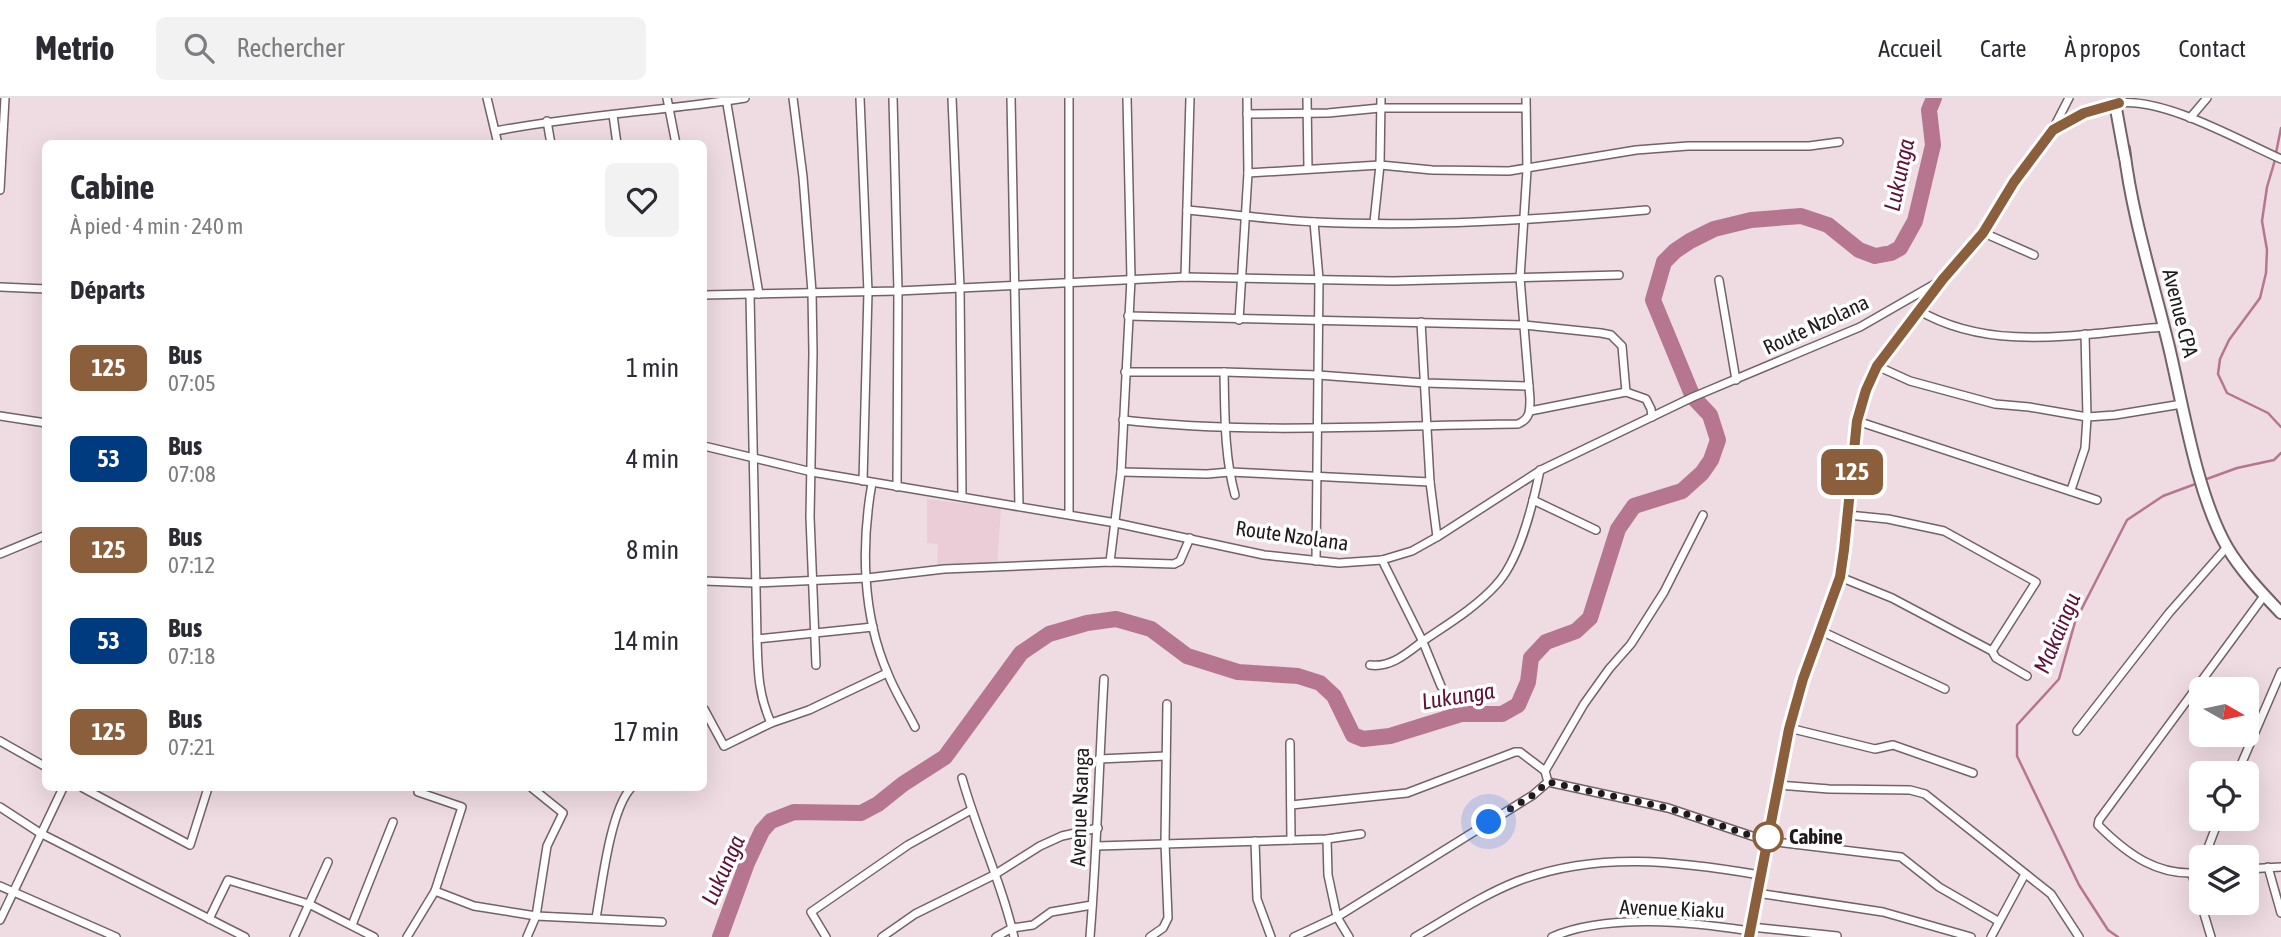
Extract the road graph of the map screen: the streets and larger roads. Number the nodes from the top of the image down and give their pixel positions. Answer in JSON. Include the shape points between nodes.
{"nodes":[{"id":1,"x":5,"y":98,"type":"edge"},
{"id":2,"x":487,"y":98,"type":"edge"},
{"id":3,"x":667,"y":98,"type":"edge"},
{"id":4,"x":746,"y":98,"type":"edge"},
{"id":5,"x":793,"y":98,"type":"edge"},
{"id":6,"x":860,"y":98,"type":"edge"},
{"id":7,"x":893,"y":98,"type":"edge"},
{"id":8,"x":952,"y":98,"type":"edge"},
{"id":9,"x":1011,"y":98,"type":"edge"},
{"id":10,"x":1069,"y":98,"type":"edge"},
{"id":11,"x":1127,"y":98,"type":"edge"},
{"id":12,"x":1190,"y":98,"type":"edge"},
{"id":13,"x":1247,"y":98,"type":"edge"},
{"id":14,"x":1307,"y":98,"type":"edge"},
{"id":15,"x":1381,"y":98,"type":"edge"},
{"id":16,"x":1526,"y":98,"type":"edge"},
{"id":17,"x":2069,"y":98,"type":"edge"},
{"id":18,"x":2207,"y":98,"type":"edge"},
{"id":19,"x":727,"y":99,"type":"edge"},
{"id":20,"x":2114,"y":100,"type":"edge"},
{"id":21,"x":1380,"y":108,"type":"junction"},
{"id":22,"x":1526,"y":108,"type":"junction"},
{"id":23,"x":671,"y":109,"type":"junction"},
{"id":24,"x":1308,"y":113,"type":"junction"},
{"id":25,"x":1247,"y":114,"type":"junction"},
{"id":26,"x":612,"y":115,"type":"junction"},
{"id":27,"x":2190,"y":118,"type":"junction"},
{"id":28,"x":547,"y":121,"type":"junction"},
{"id":29,"x":2053,"y":130,"type":"junction"},
{"id":30,"x":496,"y":131,"type":"junction"},
{"id":31,"x":497,"y":140,"type":"edge"},
{"id":32,"x":550,"y":140,"type":"edge"},
{"id":33,"x":616,"y":140,"type":"edge"},
{"id":34,"x":675,"y":140,"type":"edge"},
{"id":35,"x":1839,"y":142,"type":"dead end"},
{"id":36,"x":2281,"y":159,"type":"edge"},
{"id":37,"x":1380,"y":165,"type":"junction"},
{"id":38,"x":1308,"y":169,"type":"junction"},
{"id":39,"x":1527,"y":170,"type":"junction"},
{"id":40,"x":1248,"y":173,"type":"junction"},
{"id":41,"x":0,"y":190,"type":"edge"},
{"id":42,"x":1187,"y":210,"type":"junction"},
{"id":43,"x":1646,"y":210,"type":"dead end"},
{"id":44,"x":1245,"y":215,"type":"junction"},
{"id":45,"x":1524,"y":221,"type":"junction"},
{"id":46,"x":1314,"y":222,"type":"junction"},
{"id":47,"x":1374,"y":222,"type":"junction"},
{"id":48,"x":1983,"y":233,"type":"junction"},
{"id":49,"x":2034,"y":255,"type":"dead end"},
{"id":50,"x":1619,"y":275,"type":"dead end"},
{"id":51,"x":1185,"y":277,"type":"junction"},
{"id":52,"x":1240,"y":278,"type":"junction"},
{"id":53,"x":1520,"y":278,"type":"junction"},
{"id":54,"x":1131,"y":279,"type":"junction"},
{"id":55,"x":1318,"y":279,"type":"junction"},
{"id":56,"x":1943,"y":279,"type":"junction"},
{"id":57,"x":1720,"y":280,"type":"dead end"},
{"id":58,"x":1068,"y":283,"type":"junction"},
{"id":59,"x":1015,"y":286,"type":"junction"},
{"id":60,"x":0,"y":287,"type":"edge"},
{"id":61,"x":960,"y":288,"type":"junction"},
{"id":62,"x":42,"y":289,"type":"edge"},
{"id":63,"x":898,"y":291,"type":"junction"},
{"id":64,"x":811,"y":292,"type":"junction"},
{"id":65,"x":867,"y":292,"type":"junction"},
{"id":66,"x":759,"y":294,"type":"junction"},
{"id":67,"x":707,"y":295,"type":"edge"},
{"id":68,"x":750,"y":295,"type":"junction"},
{"id":69,"x":1918,"y":310,"type":"junction"},
{"id":70,"x":1128,"y":316,"type":"junction"},
{"id":71,"x":1318,"y":319,"type":"junction"},
{"id":72,"x":1239,"y":320,"type":"junction"},
{"id":73,"x":1421,"y":322,"type":"junction"},
{"id":74,"x":1524,"y":325,"type":"junction"},
{"id":75,"x":2164,"y":327,"type":"junction"},
{"id":76,"x":2085,"y":334,"type":"junction"},
{"id":77,"x":1877,"y":366,"type":"junction"},
{"id":78,"x":1125,"y":372,"type":"junction"},
{"id":79,"x":1224,"y":372,"type":"junction"},
{"id":80,"x":1318,"y":375,"type":"junction"},
{"id":81,"x":1736,"y":380,"type":"junction"},
{"id":82,"x":1425,"y":383,"type":"junction"},
{"id":83,"x":1529,"y":386,"type":"junction"},
{"id":84,"x":1626,"y":392,"type":"junction"},
{"id":85,"x":2182,"y":404,"type":"junction"},
{"id":86,"x":1531,"y":411,"type":"junction"},
{"id":87,"x":0,"y":416,"type":"edge"},
{"id":88,"x":1652,"y":417,"type":"junction"},
{"id":89,"x":2087,"y":417,"type":"junction"},
{"id":90,"x":1123,"y":420,"type":"junction"},
{"id":91,"x":1857,"y":421,"type":"junction"},
{"id":92,"x":42,"y":422,"type":"edge"},
{"id":93,"x":1426,"y":424,"type":"junction"},
{"id":94,"x":1225,"y":428,"type":"junction"},
{"id":95,"x":1318,"y":428,"type":"junction"},
{"id":96,"x":707,"y":447,"type":"edge"},
{"id":97,"x":754,"y":457,"type":"junction"},
{"id":98,"x":1541,"y":470,"type":"junction"},
{"id":99,"x":812,"y":472,"type":"junction"},
{"id":100,"x":1121,"y":472,"type":"junction"},
{"id":101,"x":1230,"y":472,"type":"junction"},
{"id":102,"x":1318,"y":477,"type":"junction"},
{"id":103,"x":863,"y":481,"type":"junction"},
{"id":104,"x":1430,"y":482,"type":"junction"},
{"id":105,"x":872,"y":483,"type":"junction"},
{"id":106,"x":897,"y":487,"type":"junction"},
{"id":107,"x":2071,"y":490,"type":"junction"},
{"id":108,"x":1235,"y":495,"type":"dead end"},
{"id":109,"x":962,"y":497,"type":"junction"},
{"id":110,"x":1533,"y":500,"type":"junction"},
{"id":111,"x":2097,"y":500,"type":"dead end"},
{"id":112,"x":1019,"y":506,"type":"junction"},
{"id":113,"x":1069,"y":514,"type":"junction"},
{"id":114,"x":1703,"y":515,"type":"dead end"},
{"id":115,"x":1848,"y":515,"type":"junction"},
{"id":116,"x":1116,"y":523,"type":"junction"},
{"id":117,"x":1596,"y":530,"type":"dead end"},
{"id":118,"x":42,"y":537,"type":"edge"},
{"id":119,"x":1437,"y":537,"type":"junction"},
{"id":120,"x":1190,"y":538,"type":"junction"},
{"id":121,"x":2227,"y":547,"type":"junction"},
{"id":122,"x":0,"y":554,"type":"edge"},
{"id":123,"x":1382,"y":560,"type":"junction"},
{"id":124,"x":1316,"y":561,"type":"junction"},
{"id":125,"x":1110,"y":562,"type":"junction"},
{"id":126,"x":1840,"y":577,"type":"junction"},
{"id":127,"x":867,"y":578,"type":"junction"},
{"id":128,"x":812,"y":580,"type":"junction"},
{"id":129,"x":707,"y":581,"type":"edge"},
{"id":130,"x":755,"y":583,"type":"junction"},
{"id":131,"x":2264,"y":596,"type":"junction"},
{"id":132,"x":2281,"y":613,"type":"edge"},
{"id":133,"x":873,"y":626,"type":"junction"},
{"id":134,"x":1821,"y":631,"type":"junction"},
{"id":135,"x":814,"y":634,"type":"junction"},
{"id":136,"x":757,"y":639,"type":"junction"},
{"id":137,"x":1423,"y":642,"type":"junction"},
{"id":138,"x":1992,"y":651,"type":"junction"},
{"id":139,"x":816,"y":665,"type":"dead end"},
{"id":140,"x":1370,"y":665,"type":"dead end"},
{"id":141,"x":2281,"y":671,"type":"edge"},
{"id":142,"x":887,"y":673,"type":"junction"},
{"id":143,"x":2027,"y":676,"type":"dead end"},
{"id":144,"x":1104,"y":679,"type":"dead end"},
{"id":145,"x":1441,"y":686,"type":"dead end"},
{"id":146,"x":1944,"y":689,"type":"dead end"},
{"id":147,"x":1167,"y":705,"type":"dead end"},
{"id":148,"x":707,"y":715,"type":"edge"},
{"id":149,"x":771,"y":723,"type":"junction"},
{"id":150,"x":915,"y":727,"type":"dead end"},
{"id":151,"x":1789,"y":729,"type":"junction"},
{"id":152,"x":2077,"y":730,"type":"dead end"},
{"id":153,"x":0,"y":741,"type":"edge"},
{"id":154,"x":1290,"y":743,"type":"dead end"},
{"id":155,"x":1166,"y":756,"type":"junction"},
{"id":156,"x":1099,"y":759,"type":"junction"},
{"id":157,"x":2243,"y":761,"type":"edge"},
{"id":158,"x":42,"y":764,"type":"edge"},
{"id":159,"x":1545,"y":771,"type":"junction"},
{"id":160,"x":1973,"y":773,"type":"dead end"},
{"id":161,"x":962,"y":778,"type":"dead end"},
{"id":162,"x":1548,"y":782,"type":"junction"},
{"id":163,"x":1777,"y":785,"type":"junction"},
{"id":164,"x":61,"y":791,"type":"edge"},
{"id":165,"x":89,"y":791,"type":"edge"},
{"id":166,"x":207,"y":791,"type":"edge"},
{"id":167,"x":418,"y":791,"type":"edge"},
{"id":168,"x":536,"y":791,"type":"edge"},
{"id":169,"x":628,"y":791,"type":"edge"},
{"id":170,"x":1291,"y":805,"type":"junction"},
{"id":171,"x":0,"y":807,"type":"edge"},
{"id":172,"x":971,"y":810,"type":"junction"},
{"id":173,"x":393,"y":822,"type":"dead end"},
{"id":174,"x":1098,"y":828,"type":"junction"},
{"id":175,"x":40,"y":833,"type":"junction"},
{"id":176,"x":1361,"y":834,"type":"dead end"},
{"id":177,"x":1327,"y":839,"type":"junction"},
{"id":178,"x":1291,"y":840,"type":"junction"},
{"id":179,"x":1255,"y":841,"type":"junction"},
{"id":180,"x":1767,"y":841,"type":"junction"},
{"id":181,"x":1165,"y":843,"type":"junction"},
{"id":182,"x":1097,"y":845,"type":"junction"},
{"id":183,"x":328,"y":862,"type":"dead end"},
{"id":184,"x":2268,"y":867,"type":"junction"},
{"id":185,"x":2281,"y":867,"type":"edge"},
{"id":186,"x":2259,"y":868,"type":"edge"},
{"id":187,"x":2189,"y":872,"type":"edge"},
{"id":188,"x":2025,"y":874,"type":"junction"},
{"id":189,"x":994,"y":875,"type":"junction"},
{"id":190,"x":1760,"y":875,"type":"junction"},
{"id":191,"x":0,"y":886,"type":"edge"},
{"id":192,"x":13,"y":891,"type":"junction"},
{"id":193,"x":435,"y":891,"type":"junction"},
{"id":194,"x":1757,"y":894,"type":"junction"},
{"id":195,"x":309,"y":904,"type":"junction"},
{"id":196,"x":1092,"y":905,"type":"junction"},
{"id":197,"x":2281,"y":913,"type":"edge"},
{"id":198,"x":2207,"y":915,"type":"edge"},
{"id":199,"x":536,"y":916,"type":"junction"},
{"id":200,"x":1336,"y":917,"type":"junction"},
{"id":201,"x":596,"y":918,"type":"junction"},
{"id":202,"x":209,"y":919,"type":"junction"},
{"id":203,"x":0,"y":920,"type":"edge"},
{"id":204,"x":1998,"y":921,"type":"junction"},
{"id":205,"x":662,"y":922,"type":"dead end"},
{"id":206,"x":352,"y":925,"type":"junction"},
{"id":207,"x":1750,"y":932,"type":"edge"},
{"id":208,"x":1014,"y":933,"type":"edge"},
{"id":209,"x":1837,"y":936,"type":"edge"},
{"id":210,"x":116,"y":937,"type":"edge"},
{"id":211,"x":245,"y":937,"type":"edge"},
{"id":212,"x":294,"y":937,"type":"edge"},
{"id":213,"x":374,"y":937,"type":"edge"},
{"id":214,"x":407,"y":937,"type":"edge"},
{"id":215,"x":527,"y":937,"type":"edge"},
{"id":216,"x":826,"y":937,"type":"edge"},
{"id":217,"x":882,"y":937,"type":"edge"},
{"id":218,"x":996,"y":937,"type":"edge"},
{"id":219,"x":1090,"y":937,"type":"edge"},
{"id":220,"x":1150,"y":937,"type":"edge"},
{"id":221,"x":1271,"y":937,"type":"edge"},
{"id":222,"x":1294,"y":937,"type":"edge"},
{"id":223,"x":1349,"y":937,"type":"edge"},
{"id":224,"x":1415,"y":937,"type":"edge"},
{"id":225,"x":1552,"y":937,"type":"edge"},
{"id":226,"x":1971,"y":937,"type":"edge"},
{"id":227,"x":1991,"y":937,"type":"edge"},
{"id":228,"x":2079,"y":937,"type":"edge"},
{"id":229,"x":2211,"y":937,"type":"edge"}],
"edges":[{"from":1,"to":41,"type":"street"},
{"from":2,"to":30,"type":"street"},
{"from":3,"to":23,"type":"street"},
{"from":4,"to":19,"type":"street"},
{"from":5,"to":64,"type":"street"},
{"from":6,"to":65,"type":"street"},
{"from":7,"to":63,"type":"street"},
{"from":8,"to":61,"type":"street"},
{"from":9,"to":59,"type":"street"},
{"from":10,"to":58,"type":"street"},
{"from":11,"to":54,"type":"street"},
{"from":12,"to":42,"type":"street"},
{"from":13,"to":25,"type":"street"},
{"from":14,"to":24,"type":"street"},
{"from":15,"to":21,"type":"street"},
{"from":16,"to":22,"type":"street"},
{"from":17,"to":29,"type":"street"},
{"from":18,"to":27,"type":"street"},
{"from":19,"to":23,"type":"street"},
{"from":19,"to":66,"type":"street"},
{"from":20,"to":27,"type":"street","via":[[2148,104]]},
{"from":20,"to":29,"type":"street"},
{"from":20,"to":75,"type":"street","name":"Avenue CPA","bridge":true},
{"from":21,"to":22,"type":"street"},
{"from":21,"to":24,"type":"street"},
{"from":21,"to":37,"type":"street"},
{"from":22,"to":39,"type":"street"},
{"from":23,"to":26,"type":"street"},
{"from":23,"to":34,"type":"street"},
{"from":24,"to":25,"type":"street"},
{"from":24,"to":38,"type":"street"},
{"from":25,"to":40,"type":"street"},
{"from":26,"to":28,"type":"street"},
{"from":26,"to":33,"type":"street"},
{"from":27,"to":36,"type":"street"},
{"from":28,"to":30,"type":"street"},
{"from":28,"to":32,"type":"street"},
{"from":29,"to":48,"type":"street"},
{"from":30,"to":31,"type":"street"},
{"from":35,"to":39,"type":"street","via":[[1636,150]]},
{"from":37,"to":38,"type":"street"},
{"from":37,"to":39,"type":"street"},
{"from":37,"to":47,"type":"street"},
{"from":38,"to":40,"type":"street"},
{"from":39,"to":45,"type":"street"},
{"from":40,"to":44,"type":"street"},
{"from":42,"to":44,"type":"street"},
{"from":42,"to":51,"type":"street"},
{"from":43,"to":45,"type":"street"},
{"from":44,"to":46,"type":"street"},
{"from":44,"to":52,"type":"street"},
{"from":45,"to":47,"type":"street"},
{"from":45,"to":53,"type":"street"},
{"from":46,"to":47,"type":"street"},
{"from":46,"to":55,"type":"street"},
{"from":48,"to":49,"type":"street"},
{"from":48,"to":56,"type":"street"},
{"from":50,"to":53,"type":"street"},
{"from":51,"to":52,"type":"street"},
{"from":51,"to":54,"type":"street"},
{"from":52,"to":55,"type":"street"},
{"from":52,"to":72,"type":"street"},
{"from":53,"to":55,"type":"street"},
{"from":53,"to":74,"type":"street"},
{"from":54,"to":58,"type":"street"},
{"from":54,"to":70,"type":"street"},
{"from":55,"to":71,"type":"street"},
{"from":56,"to":69,"type":"street"},
{"from":56,"to":81,"type":"street","name":"Route Nzolana","via":[[1860,327]]},
{"from":57,"to":81,"type":"street"},
{"from":58,"to":59,"type":"street"},
{"from":58,"to":113,"type":"street"},
{"from":59,"to":61,"type":"street"},
{"from":59,"to":112,"type":"street"},
{"from":60,"to":62,"type":"street"},
{"from":61,"to":63,"type":"street"},
{"from":61,"to":109,"type":"street"},
{"from":63,"to":65,"type":"street"},
{"from":63,"to":106,"type":"street"},
{"from":64,"to":65,"type":"street"},
{"from":64,"to":66,"type":"street"},
{"from":64,"to":99,"type":"street"},
{"from":65,"to":103,"type":"street"},
{"from":66,"to":68,"type":"street"},
{"from":67,"to":68,"type":"street"},
{"from":68,"to":97,"type":"street"},
{"from":69,"to":76,"type":"street","via":[[1950,325],[1993,335]]},
{"from":69,"to":77,"type":"street"},
{"from":70,"to":72,"type":"street"},
{"from":70,"to":78,"type":"street"},
{"from":71,"to":72,"type":"street"},
{"from":71,"to":73,"type":"street"},
{"from":71,"to":80,"type":"street"},
{"from":73,"to":74,"type":"street"},
{"from":73,"to":82,"type":"street"},
{"from":74,"to":83,"type":"street"},
{"from":74,"to":84,"type":"street","via":[[1611,335],[1622,346]]},
{"from":75,"to":76,"type":"street"},
{"from":75,"to":85,"type":"street","name":"Avenue CPA"},
{"from":76,"to":89,"type":"street"},
{"from":77,"to":89,"type":"street","via":[[1910,381],[1985,401]]},
{"from":77,"to":91,"type":"street"},
{"from":78,"to":79,"type":"street"},
{"from":78,"to":90,"type":"street"},
{"from":79,"to":80,"type":"street"},
{"from":79,"to":94,"type":"street"},
{"from":80,"to":82,"type":"street"},
{"from":80,"to":95,"type":"street"},
{"from":81,"to":88,"type":"street","name":"Route Nzolana"},
{"from":82,"to":83,"type":"street"},
{"from":82,"to":93,"type":"street"},
{"from":83,"to":86,"type":"street"},
{"from":84,"to":86,"type":"street"},
{"from":84,"to":88,"type":"street","via":[[1646,399]]},
{"from":85,"to":89,"type":"street"},
{"from":85,"to":121,"type":"street","name":"Avenue CPA","via":[[2200,476]]},
{"from":86,"to":93,"type":"street","via":[[1518,424]]},
{"from":87,"to":92,"type":"street"},
{"from":88,"to":98,"type":"street","name":"Route Nzolana"},
{"from":89,"to":107,"type":"street","via":[[2085,447]]},
{"from":90,"to":94,"type":"street"},
{"from":90,"to":100,"type":"street"},
{"from":91,"to":107,"type":"street"},
{"from":91,"to":115,"type":"street"},
{"from":93,"to":95,"type":"street"},
{"from":93,"to":104,"type":"street"},
{"from":94,"to":95,"type":"street"},
{"from":94,"to":101,"type":"street"},
{"from":95,"to":102,"type":"street"},
{"from":96,"to":97,"type":"street","name":"Route Nzolana"},
{"from":97,"to":99,"type":"street","name":"Route Nzolana"},
{"from":97,"to":130,"type":"street"},
{"from":98,"to":110,"type":"street"},
{"from":98,"to":119,"type":"street","name":"Route Nzolana"},
{"from":99,"to":103,"type":"street","name":"Route Nzolana"},
{"from":99,"to":128,"type":"street"},
{"from":100,"to":101,"type":"street"},
{"from":100,"to":116,"type":"street"},
{"from":101,"to":102,"type":"street"},
{"from":101,"to":108,"type":"street"},
{"from":102,"to":104,"type":"street"},
{"from":102,"to":124,"type":"street"},
{"from":103,"to":105,"type":"street","name":"Route Nzolana"},
{"from":104,"to":119,"type":"street"},
{"from":105,"to":106,"type":"street","name":"Route Nzolana"},
{"from":105,"to":127,"type":"street"},
{"from":106,"to":109,"type":"street","name":"Route Nzolana"},
{"from":107,"to":111,"type":"street"},
{"from":109,"to":112,"type":"street","name":"Route Nzolana"},
{"from":110,"to":117,"type":"street"},
{"from":110,"to":137,"type":"street","via":[[1517,549],[1498,583]]},
{"from":112,"to":113,"type":"street","name":"Route Nzolana"},
{"from":113,"to":116,"type":"street","name":"Route Nzolana"},
{"from":114,"to":159,"type":"street","via":[[1664,592],[1584,704]]},
{"from":115,"to":126,"type":"street"},
{"from":115,"to":138,"type":"street","via":[[1944,531],[2036,582]]},
{"from":116,"to":120,"type":"street","name":"Route Nzolana"},
{"from":116,"to":125,"type":"street"},
{"from":118,"to":122,"type":"street"},
{"from":119,"to":123,"type":"street","name":"Route Nzolana"},
{"from":120,"to":124,"type":"street","name":"Route Nzolana"},
{"from":120,"to":125,"type":"street","via":[[1180,561],[1174,564]]},
{"from":121,"to":131,"type":"street"},
{"from":121,"to":152,"type":"street"},
{"from":123,"to":124,"type":"street","name":"Route Nzolana"},
{"from":123,"to":137,"type":"street"},
{"from":125,"to":127,"type":"street","via":[[944,569]]},
{"from":126,"to":134,"type":"street"},
{"from":126,"to":138,"type":"street","via":[[1892,598]]},
{"from":127,"to":128,"type":"street"},
{"from":127,"to":133,"type":"street"},
{"from":128,"to":130,"type":"street"},
{"from":128,"to":135,"type":"street"},
{"from":129,"to":130,"type":"street"},
{"from":130,"to":136,"type":"street"},
{"from":131,"to":132,"type":"street"},
{"from":131,"to":187,"type":"street","via":[[2099,820],[2108,835],[2146,862],[2170,873]]},
{"from":133,"to":135,"type":"street"},
{"from":133,"to":142,"type":"street"},
{"from":134,"to":146,"type":"street"},
{"from":134,"to":151,"type":"street"},
{"from":135,"to":136,"type":"street"},
{"from":135,"to":139,"type":"street"},
{"from":136,"to":149,"type":"street","via":[[759,689]]},
{"from":137,"to":140,"type":"street","via":[[1391,662]]},
{"from":137,"to":145,"type":"street"},
{"from":138,"to":143,"type":"street"},
{"from":141,"to":157,"type":"street"},
{"from":142,"to":149,"type":"street"},
{"from":142,"to":150,"type":"street"},
{"from":144,"to":156,"type":"street","name":"Avenue Nsanga"},
{"from":147,"to":155,"type":"street"},
{"from":148,"to":149,"type":"street","via":[[724,746]]},
{"from":151,"to":160,"type":"street","via":[[1875,749],[1893,745]]},
{"from":151,"to":163,"type":"street"},
{"from":153,"to":158,"type":"street"},
{"from":154,"to":170,"type":"street"},
{"from":155,"to":156,"type":"street"},
{"from":155,"to":181,"type":"street"},
{"from":156,"to":174,"type":"street","name":"Avenue Nsanga"},
{"from":159,"to":162,"type":"street"},
{"from":159,"to":170,"type":"street","via":[[1515,752],[1408,793]]},
{"from":161,"to":172,"type":"street"},
{"from":162,"to":180,"type":"street","via":[[1668,808]]},
{"from":162,"to":200,"type":"street"},
{"from":163,"to":180,"type":"street"},
{"from":163,"to":188,"type":"street","via":[[1920,791]]},
{"from":164,"to":175,"type":"street"},
{"from":165,"to":166,"type":"street","via":[[190,845]]},
{"from":167,"to":193,"type":"street","via":[[461,807]]},
{"from":168,"to":199,"type":"street","via":[[563,813],[547,846]]},
{"from":169,"to":201,"type":"street","via":[[613,828]]},
{"from":170,"to":178,"type":"street"},
{"from":171,"to":175,"type":"street"},
{"from":172,"to":189,"type":"street"},
{"from":172,"to":216,"type":"street","via":[[908,845],[811,912]]},
{"from":173,"to":206,"type":"street"},
{"from":174,"to":182,"type":"street","name":"Avenue Nsanga"},
{"from":174,"to":189,"type":"street","via":[[1062,836]]},
{"from":175,"to":192,"type":"street"},
{"from":175,"to":202,"type":"street"},
{"from":176,"to":177,"type":"street"},
{"from":177,"to":178,"type":"street"},
{"from":177,"to":200,"type":"street"},
{"from":178,"to":179,"type":"street"},
{"from":179,"to":181,"type":"street"},
{"from":179,"to":221,"type":"street","via":[[1257,899]]},
{"from":180,"to":190,"type":"street"},
{"from":180,"to":204,"type":"street","via":[[1900,857],[1946,892]]},
{"from":181,"to":182,"type":"street"},
{"from":181,"to":220,"type":"street","via":[[1168,918]]},
{"from":182,"to":196,"type":"street","name":"Avenue Nsanga"},
{"from":183,"to":195,"type":"street"},
{"from":184,"to":185,"type":"street"},
{"from":184,"to":186,"type":"street"},
{"from":184,"to":197,"type":"street"},
{"from":188,"to":204,"type":"street"},
{"from":188,"to":228,"type":"street","via":[[2051,894]]},
{"from":189,"to":208,"type":"street"},
{"from":189,"to":217,"type":"street","via":[[915,914]]},
{"from":190,"to":194,"type":"street"},
{"from":190,"to":224,"type":"street","via":[[1616,860],[1566,866],[1517,881]]},
{"from":191,"to":192,"type":"street"},
{"from":192,"to":203,"type":"street"},
{"from":192,"to":210,"type":"street"},
{"from":193,"to":199,"type":"street","via":[[474,905]]},
{"from":193,"to":214,"type":"street"},
{"from":194,"to":207,"type":"street"},
{"from":194,"to":226,"type":"street","via":[[1883,912]]},
{"from":195,"to":202,"type":"street","via":[[228,880]]},
{"from":195,"to":206,"type":"street"},
{"from":195,"to":212,"type":"street"},
{"from":196,"to":208,"type":"street","via":[[1051,912]]},
{"from":196,"to":219,"type":"street","name":"Avenue Nsanga"},
{"from":198,"to":229,"type":"street"},
{"from":199,"to":201,"type":"street"},
{"from":199,"to":215,"type":"street"},
{"from":200,"to":222,"type":"street"},
{"from":200,"to":223,"type":"street"},
{"from":201,"to":205,"type":"street"},
{"from":202,"to":211,"type":"street"},
{"from":204,"to":227,"type":"street"},
{"from":206,"to":213,"type":"street"},
{"from":207,"to":209,"type":"street","name":"Avenue Kiaku"},
{"from":207,"to":225,"type":"street","name":"Avenue Kiaku","via":[[1631,922]]},
{"from":208,"to":218,"type":"street"}]}
